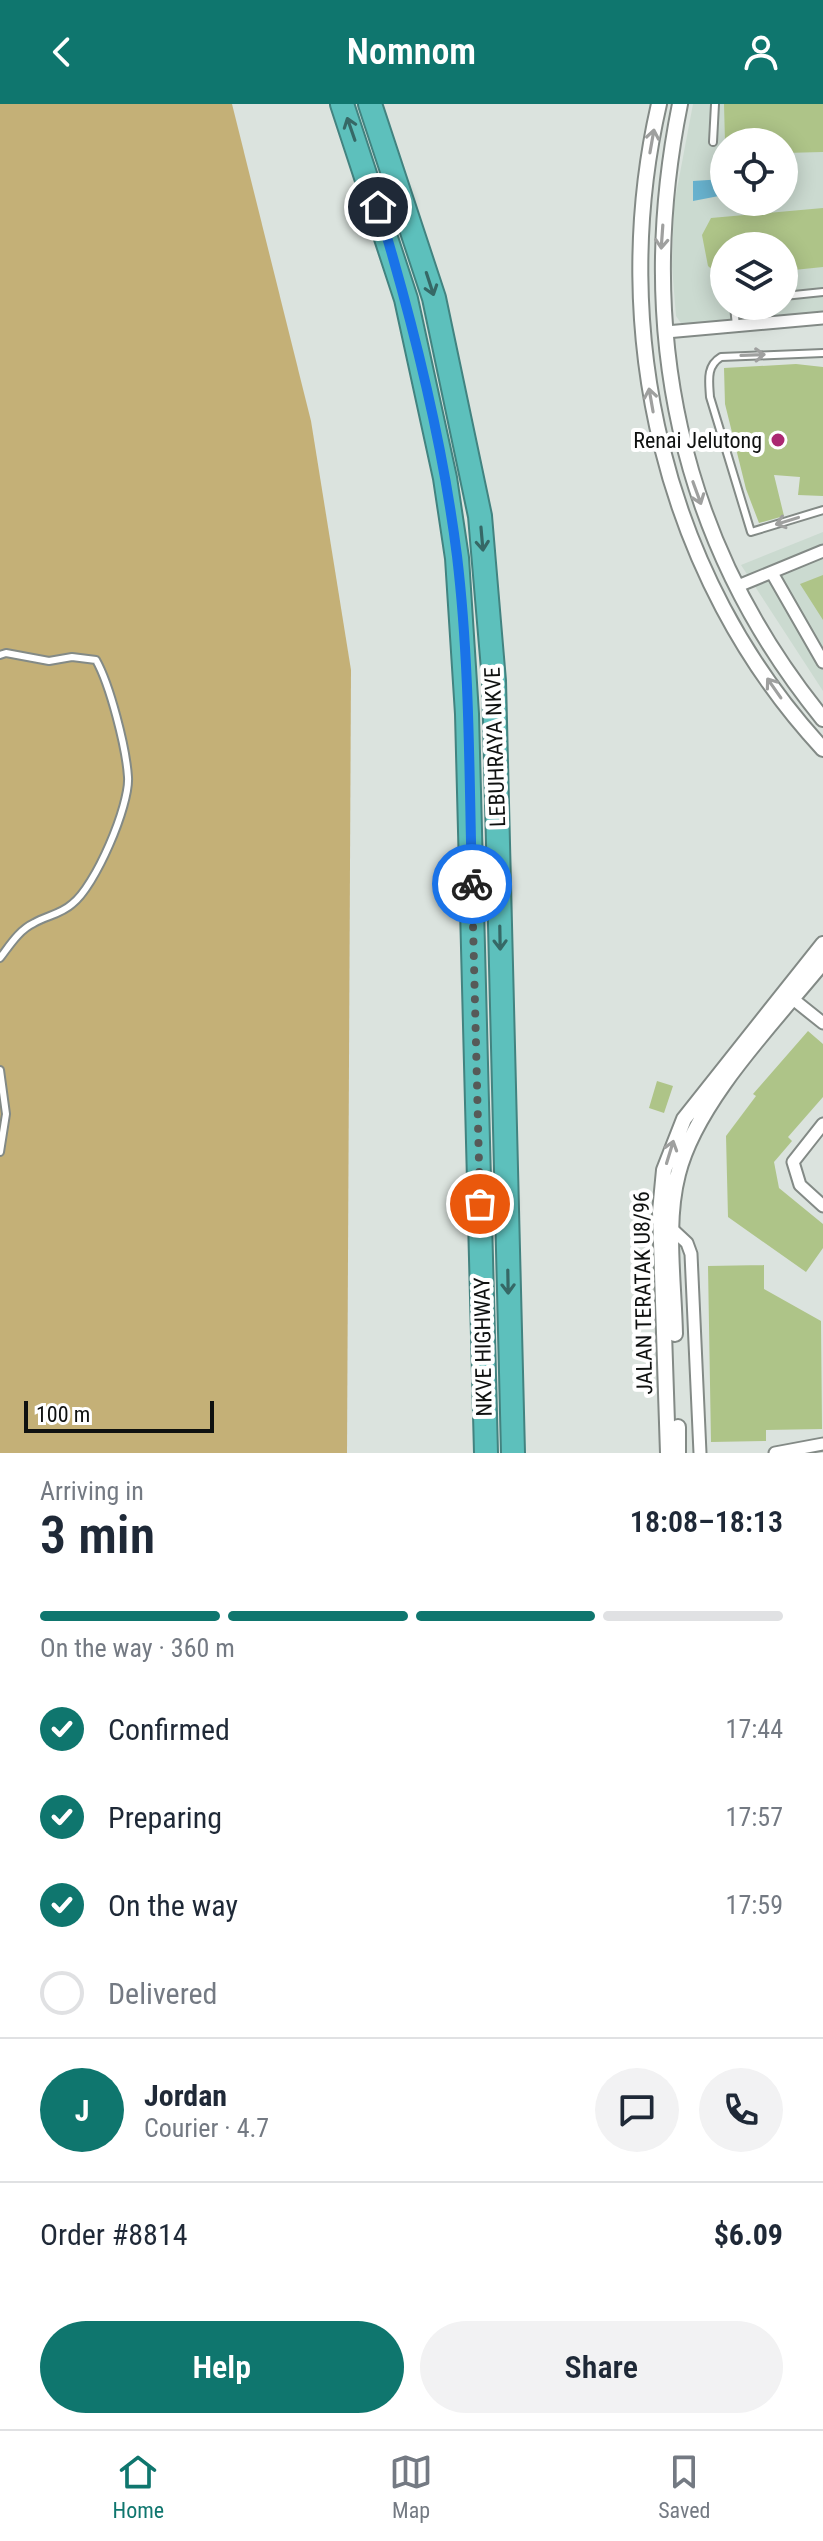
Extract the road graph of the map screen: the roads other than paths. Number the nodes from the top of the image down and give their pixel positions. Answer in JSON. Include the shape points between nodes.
{"nodes":[{"id":1,"x":342,"y":104,"type":"edge"},
{"id":2,"x":370,"y":104,"type":"edge"},
{"id":3,"x":659,"y":104,"type":"edge"},
{"id":4,"x":680,"y":104,"type":"edge"},
{"id":5,"x":715,"y":104,"type":"edge"},
{"id":6,"x":714,"y":128,"type":"edge"},
{"id":7,"x":823,"y":292,"type":"edge"},
{"id":8,"x":798,"y":295,"type":"edge"},
{"id":9,"x":823,"y":318,"type":"edge"},
{"id":10,"x":735,"y":320,"type":"edge"},
{"id":11,"x":736,"y":326,"type":"junction"},
{"id":12,"x":666,"y":332,"type":"junction"},
{"id":13,"x":823,"y":353,"type":"edge"},
{"id":14,"x":823,"y":510,"type":"edge"},
{"id":15,"x":823,"y":551,"type":"edge"},
{"id":16,"x":772,"y":573,"type":"junction"},
{"id":17,"x":738,"y":586,"type":"junction"},
{"id":18,"x":0,"y":655,"type":"edge"},
{"id":19,"x":823,"y":662,"type":"edge"},
{"id":20,"x":823,"y":719,"type":"edge"},
{"id":21,"x":823,"y":749,"type":"edge"},
{"id":22,"x":823,"y":944,"type":"edge"},
{"id":23,"x":0,"y":958,"type":"edge"},
{"id":24,"x":823,"y":962,"type":"edge"},
{"id":25,"x":788,"y":996,"type":"junction"},
{"id":26,"x":823,"y":1023,"type":"edge"},
{"id":27,"x":0,"y":1070,"type":"edge"},
{"id":28,"x":823,"y":1124,"type":"edge"},
{"id":29,"x":0,"y":1152,"type":"edge"},
{"id":30,"x":823,"y":1206,"type":"edge"},
{"id":31,"x":672,"y":1229,"type":"junction"},
{"id":32,"x":823,"y":1444,"type":"edge"},
{"id":33,"x":486,"y":1453,"type":"edge"},
{"id":34,"x":513,"y":1453,"type":"edge"},
{"id":35,"x":668,"y":1453,"type":"edge"},
{"id":36,"x":678,"y":1453,"type":"edge"},
{"id":37,"x":700,"y":1453,"type":"edge"},
{"id":38,"x":775,"y":1453,"type":"edge"}],
"edges":[{"from":33,"to":1,"type":"highway","name":"NKVE HIGHWAY","one_way":true,"via":[[467,714],[457,558],[440,449],[406,299]]},
{"from":2,"to":34,"type":"highway","name":"LEBUHRAYA NKVE","one_way":true,"via":[[434,298],[480,516],[494,681]]},
{"from":21,"to":3,"type":"street","one_way":true,"via":[[768,679],[715,591],[666,470],[650,398],[640,273],[642,209]]},
{"from":4,"to":12,"type":"street","one_way":true,"via":[[661,249]]},
{"from":5,"to":6,"type":"lane"},
{"from":7,"to":8,"type":"lane"},
{"from":9,"to":11,"type":"street"},
{"from":10,"to":11,"type":"lane"},
{"from":11,"to":12,"type":"street"},
{"from":12,"to":17,"type":"street","one_way":true,"via":[[675,418],[693,481]]},
{"from":14,"to":13,"type":"lane","one_way":true,"via":[[751,532],[710,397],[709,376],[721,357]]},
{"from":15,"to":16,"type":"street"},
{"from":16,"to":17,"type":"street"},
{"from":16,"to":19,"type":"street"},
{"from":17,"to":20,"type":"street","via":[[768,642]]},
{"from":18,"to":23,"type":"lane","via":[[96,660],[114,702],[128,776],[127,796],[83,894],[20,932]]},
{"from":22,"to":25,"type":"street","name":"JALAN TERATAK U8/96"},
{"from":24,"to":25,"type":"street","name":"JALAN TERATAK U8/96"},
{"from":25,"to":26,"type":"street"},
{"from":25,"to":31,"type":"street","name":"JALAN TERATAK U8/96","via":[[697,1125],[677,1175]]},
{"from":35,"to":25,"type":"street","name":"JALAN TERATAK U8/96","one_way":true,"via":[[660,1212],[664,1170],[684,1119]]},
{"from":27,"to":29,"type":"lane","via":[[6,1114]]},
{"from":28,"to":30,"type":"street","via":[[793,1162],[800,1185]]},
{"from":31,"to":36,"type":"street","name":"JALAN TERATAK U8/96"},
{"from":31,"to":37,"type":"street","via":[[691,1254]]},
{"from":32,"to":38,"type":"street"}]}
